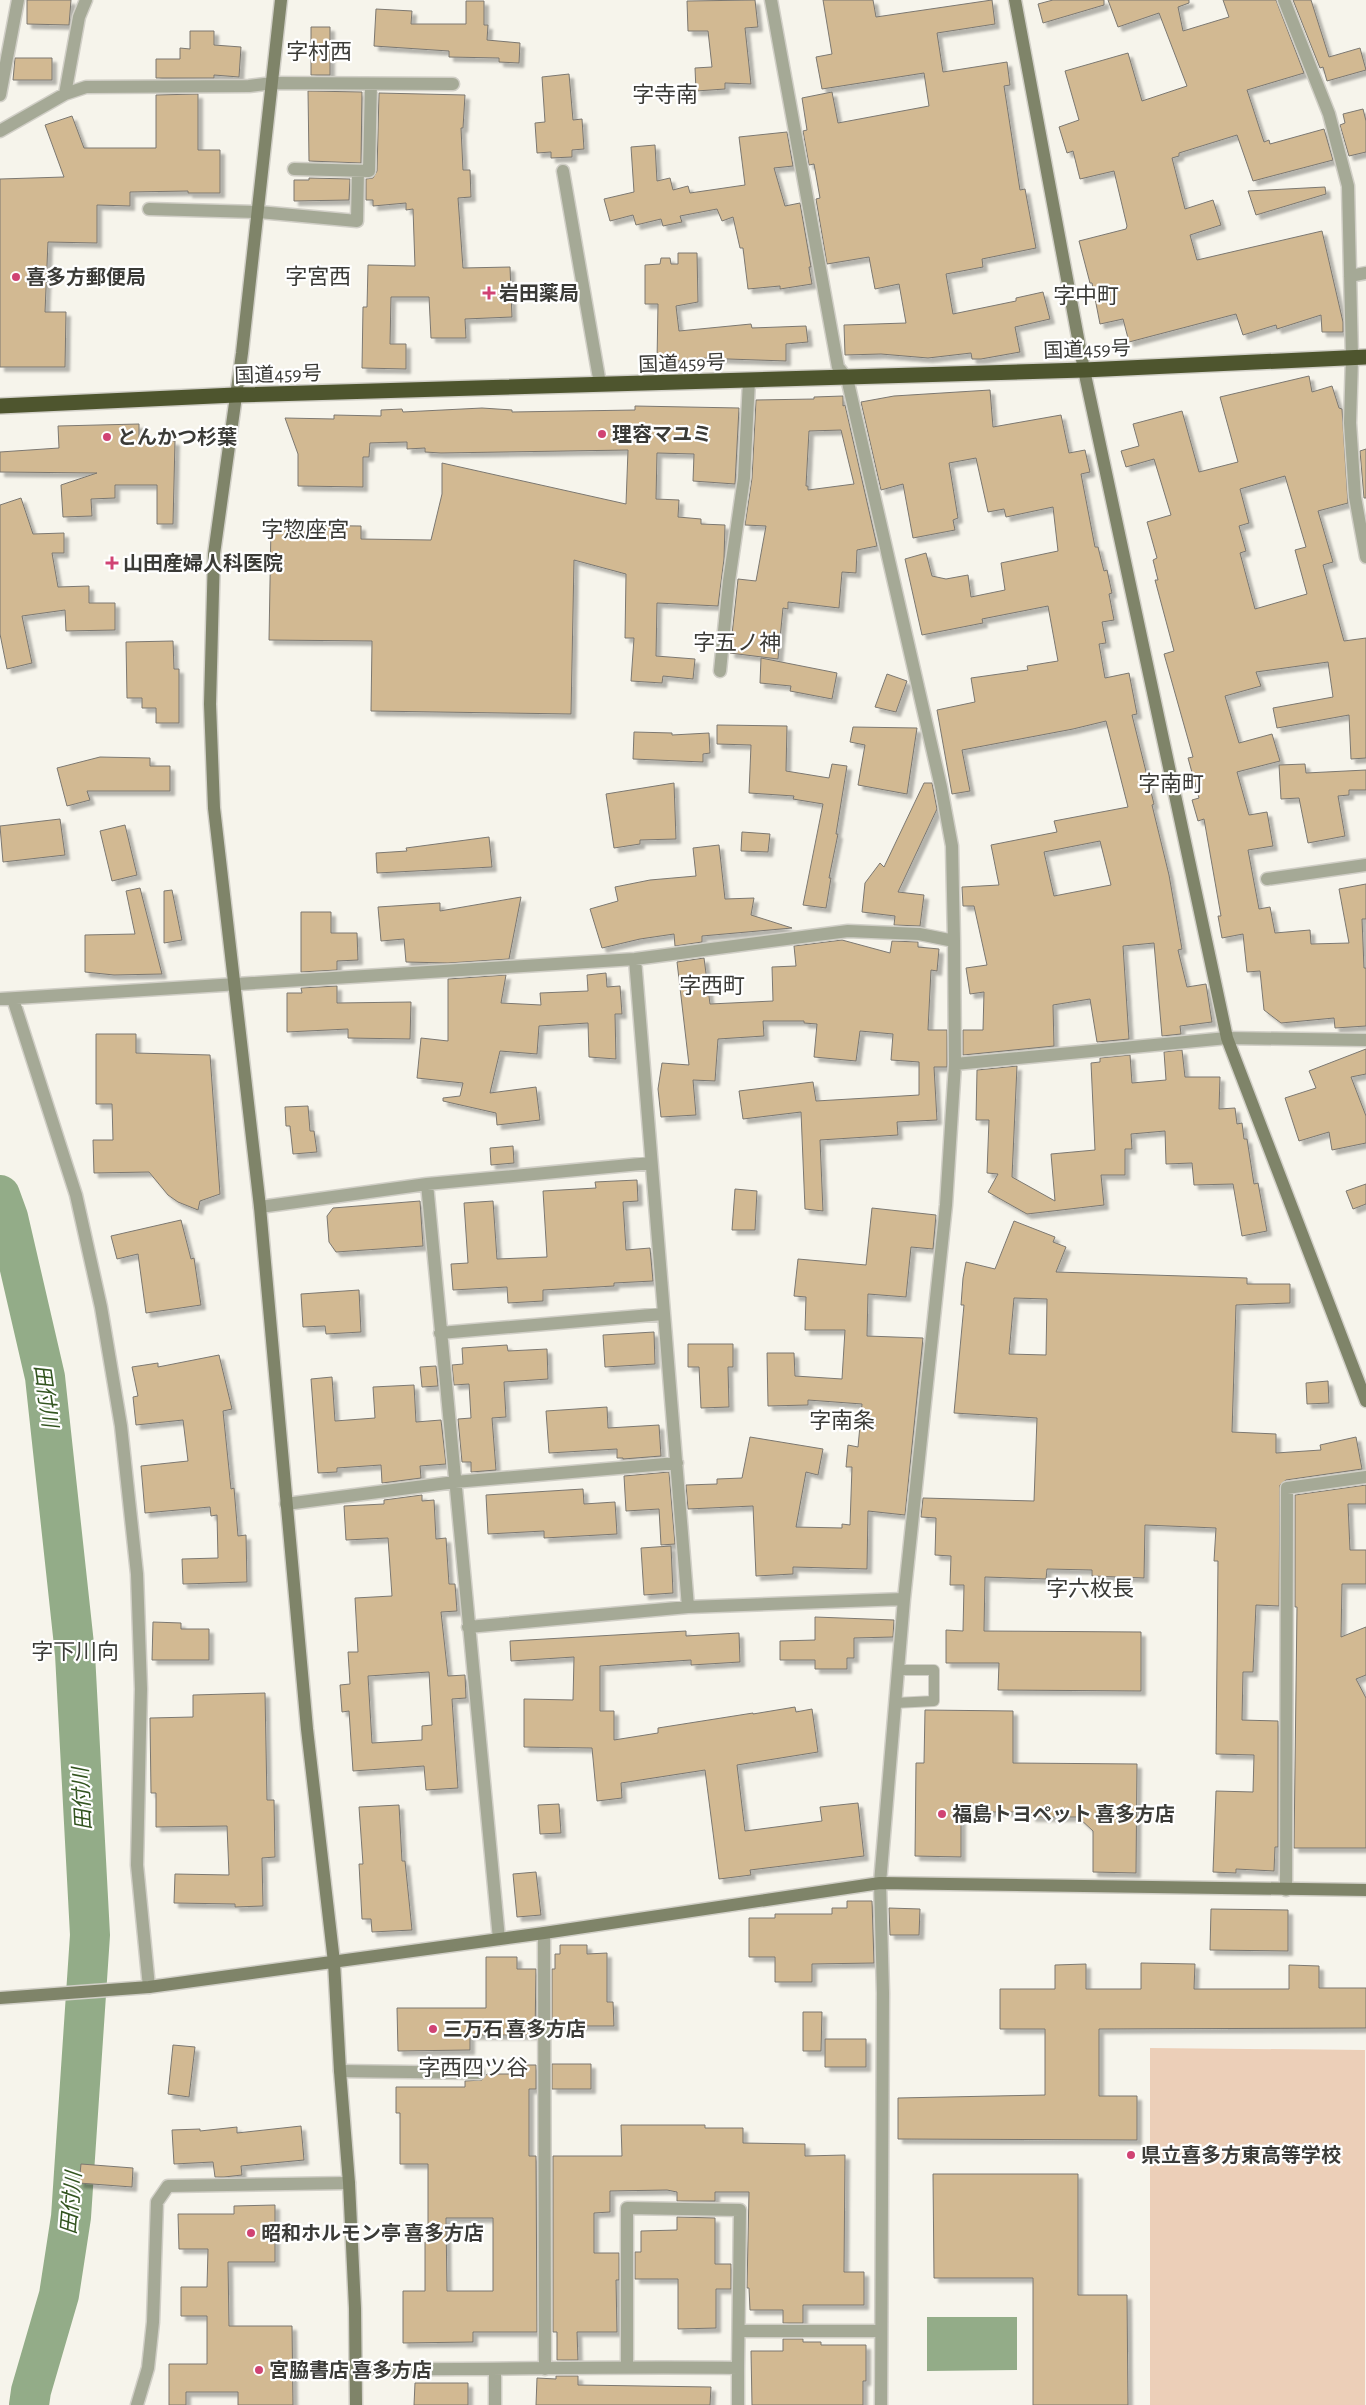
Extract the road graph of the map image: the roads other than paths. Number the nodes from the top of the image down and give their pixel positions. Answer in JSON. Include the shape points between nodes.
{"nodes":[{"id":1,"x":18,"y":0,"type":"edge"},
{"id":2,"x":86,"y":0,"type":"edge"},
{"id":3,"x":281,"y":0,"type":"edge"},
{"id":4,"x":771,"y":0,"type":"edge"},
{"id":5,"x":1015,"y":0,"type":"edge"},
{"id":6,"x":1284,"y":0,"type":"edge"},
{"id":7,"x":273,"y":83,"type":"junction"},
{"id":8,"x":371,"y":84,"type":"junction"},
{"id":9,"x":453,"y":84,"type":"dead end"},
{"id":10,"x":0,"y":94,"type":"edge"},
{"id":11,"x":65,"y":94,"type":"junction"},
{"id":12,"x":0,"y":131,"type":"edge"},
{"id":13,"x":294,"y":169,"type":"dead end"},
{"id":14,"x":358,"y":171,"type":"junction"},
{"id":15,"x":563,"y":171,"type":"dead end"},
{"id":16,"x":149,"y":209,"type":"dead end"},
{"id":17,"x":258,"y":212,"type":"junction"},
{"id":18,"x":1366,"y":273,"type":"edge"},
{"id":19,"x":1350,"y":276,"type":"junction"},
{"id":20,"x":1359,"y":357,"type":"edge"},
{"id":21,"x":1084,"y":370,"type":"junction"},
{"id":22,"x":598,"y":378,"type":"dead end"},
{"id":23,"x":847,"y":378,"type":"junction"},
{"id":24,"x":748,"y":381,"type":"junction"},
{"id":25,"x":235,"y":395,"type":"junction"},
{"id":26,"x":0,"y":406,"type":"edge"},
{"id":27,"x":1366,"y":557,"type":"edge"},
{"id":28,"x":720,"y":671,"type":"dead end"},
{"id":29,"x":1366,"y":865,"type":"edge"},
{"id":30,"x":1267,"y":879,"type":"dead end"},
{"id":31,"x":954,"y":941,"type":"junction"},
{"id":32,"x":635,"y":959,"type":"junction"},
{"id":33,"x":234,"y":983,"type":"junction"},
{"id":34,"x":13,"y":998,"type":"junction"},
{"id":35,"x":0,"y":999,"type":"edge"},
{"id":36,"x":1226,"y":1038,"type":"junction"},
{"id":37,"x":1366,"y":1040,"type":"edge"},
{"id":38,"x":955,"y":1064,"type":"junction"},
{"id":39,"x":651,"y":1163,"type":"junction"},
{"id":40,"x":427,"y":1184,"type":"junction"},
{"id":41,"x":260,"y":1206,"type":"junction"},
{"id":42,"x":662,"y":1314,"type":"junction"},
{"id":43,"x":440,"y":1333,"type":"junction"},
{"id":44,"x":1366,"y":1401,"type":"edge"},
{"id":45,"x":677,"y":1463,"type":"junction"},
{"id":46,"x":1366,"y":1477,"type":"edge"},
{"id":47,"x":455,"y":1482,"type":"junction"},
{"id":48,"x":286,"y":1504,"type":"junction"},
{"id":49,"x":904,"y":1599,"type":"junction"},
{"id":50,"x":688,"y":1607,"type":"junction"},
{"id":51,"x":468,"y":1627,"type":"junction"},
{"id":52,"x":898,"y":1670,"type":"junction"},
{"id":53,"x":895,"y":1703,"type":"junction"},
{"id":54,"x":880,"y":1882,"type":"junction"},
{"id":55,"x":1286,"y":1890,"type":"junction"},
{"id":56,"x":1366,"y":1890,"type":"edge"},
{"id":57,"x":544,"y":1933,"type":"junction"},
{"id":58,"x":499,"y":1939,"type":"junction"},
{"id":59,"x":334,"y":1962,"type":"junction"},
{"id":60,"x":149,"y":1987,"type":"junction"},
{"id":61,"x":0,"y":1998,"type":"edge"},
{"id":62,"x":340,"y":2071,"type":"junction"},
{"id":63,"x":479,"y":2073,"type":"dead end"},
{"id":64,"x":349,"y":2182,"type":"junction"},
{"id":65,"x":739,"y":2331,"type":"junction"},
{"id":66,"x":881,"y":2331,"type":"junction"},
{"id":67,"x":627,"y":2366,"type":"junction"},
{"id":68,"x":738,"y":2368,"type":"junction"},
{"id":69,"x":355,"y":2369,"type":"junction"},
{"id":70,"x":545,"y":2369,"type":"junction"},
{"id":71,"x":495,"y":2370,"type":"junction"},
{"id":72,"x":137,"y":2405,"type":"edge"},
{"id":73,"x":356,"y":2405,"type":"edge"},
{"id":74,"x":495,"y":2405,"type":"edge"},
{"id":75,"x":738,"y":2405,"type":"edge"},
{"id":76,"x":881,"y":2405,"type":"edge"}],
"edges":[{"from":1,"to":10,"type":"street"},
{"from":2,"to":11,"type":"street","via":[[79,17]]},
{"from":3,"to":7,"type":"street"},
{"from":4,"to":23,"type":"street","via":[[838,367]]},
{"from":5,"to":21,"type":"street"},
{"from":6,"to":19,"type":"street","via":[[1329,114],[1348,186]]},
{"from":7,"to":8,"type":"street"},
{"from":7,"to":11,"type":"street","via":[[249,86],[86,86]]},
{"from":7,"to":17,"type":"street"},
{"from":8,"to":9,"type":"street"},
{"from":8,"to":14,"type":"street","via":[[369,171]]},
{"from":11,"to":12,"type":"street"},
{"from":13,"to":14,"type":"street"},
{"from":14,"to":17,"type":"street","via":[[357,221]]},
{"from":15,"to":22,"type":"street"},
{"from":16,"to":17,"type":"street"},
{"from":17,"to":25,"type":"street"},
{"from":18,"to":19,"type":"street"},
{"from":19,"to":20,"type":"street"},
{"from":20,"to":21,"type":"highway","name":"国道459号"},
{"from":20,"to":27,"type":"street","via":[[1350,423],[1355,497]]},
{"from":21,"to":23,"type":"highway","name":"国道459号"},
{"from":21,"to":36,"type":"street"},
{"from":23,"to":24,"type":"highway","name":"国道459号"},
{"from":23,"to":31,"type":"street","via":[[941,787],[952,846]]},
{"from":24,"to":25,"type":"highway","name":"国道459号"},
{"from":24,"to":28,"type":"street","via":[[744,478]]},
{"from":25,"to":26,"type":"highway","name":"国道459号"},
{"from":25,"to":33,"type":"street","via":[[214,554],[210,704],[214,808]]},
{"from":29,"to":30,"type":"street"},
{"from":31,"to":32,"type":"street","via":[[919,934],[848,931]]},
{"from":31,"to":38,"type":"street"},
{"from":32,"to":33,"type":"street"},
{"from":32,"to":39,"type":"street"},
{"from":33,"to":34,"type":"street"},
{"from":33,"to":41,"type":"street"},
{"from":34,"to":35,"type":"street"},
{"from":34,"to":60,"type":"street","via":[[76,1195],[101,1307],[121,1426],[138,1574],[141,1689],[137,1865]]},
{"from":36,"to":37,"type":"street"},
{"from":36,"to":38,"type":"street"},
{"from":36,"to":44,"type":"street"},
{"from":38,"to":49,"type":"street","via":[[946,1205]]},
{"from":39,"to":40,"type":"street"},
{"from":39,"to":42,"type":"street"},
{"from":40,"to":41,"type":"street"},
{"from":40,"to":43,"type":"street"},
{"from":41,"to":48,"type":"street"},
{"from":42,"to":43,"type":"street"},
{"from":42,"to":45,"type":"street"},
{"from":43,"to":47,"type":"street"},
{"from":45,"to":47,"type":"street"},
{"from":45,"to":50,"type":"street"},
{"from":46,"to":55,"type":"street","via":[[1288,1488]]},
{"from":47,"to":48,"type":"street"},
{"from":47,"to":51,"type":"street"},
{"from":48,"to":59,"type":"street","via":[[307,1729]]},
{"from":49,"to":50,"type":"street"},
{"from":49,"to":52,"type":"street"},
{"from":50,"to":51,"type":"street"},
{"from":51,"to":58,"type":"street"},
{"from":52,"to":53,"type":"street"},
{"from":52,"to":53,"type":"lane","via":[[934,1670],[934,1701]]},
{"from":53,"to":54,"type":"street"},
{"from":54,"to":55,"type":"street"},
{"from":54,"to":57,"type":"street"},
{"from":54,"to":66,"type":"street","via":[[883,1993]]},
{"from":55,"to":56,"type":"street"},
{"from":57,"to":58,"type":"street"},
{"from":57,"to":70,"type":"street"},
{"from":58,"to":59,"type":"street"},
{"from":59,"to":60,"type":"street"},
{"from":59,"to":62,"type":"street"},
{"from":60,"to":61,"type":"street"},
{"from":62,"to":63,"type":"street"},
{"from":62,"to":64,"type":"street"},
{"from":64,"to":69,"type":"street"},
{"from":64,"to":72,"type":"street","via":[[168,2186],[157,2202],[153,2322],[148,2368]]},
{"from":65,"to":66,"type":"street"},
{"from":65,"to":67,"type":"street","via":[[740,2210],[627,2208]]},
{"from":65,"to":68,"type":"street"},
{"from":66,"to":76,"type":"street"},
{"from":67,"to":68,"type":"street"},
{"from":67,"to":70,"type":"street"},
{"from":68,"to":75,"type":"street"},
{"from":69,"to":71,"type":"street"},
{"from":69,"to":73,"type":"street"},
{"from":70,"to":71,"type":"street"},
{"from":71,"to":74,"type":"street"}]}
